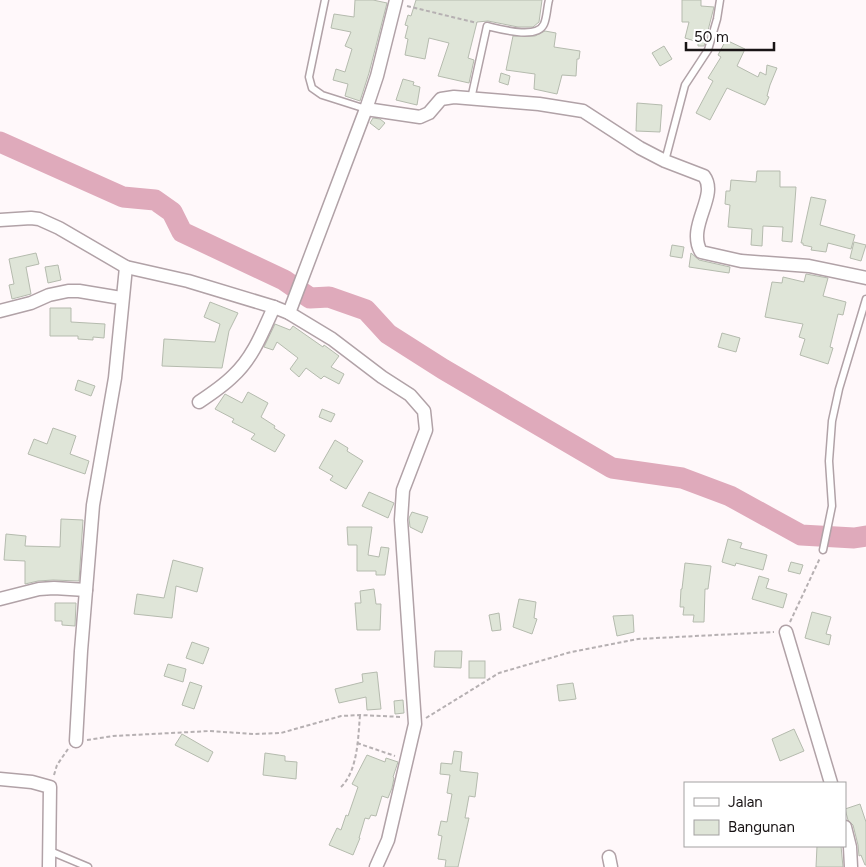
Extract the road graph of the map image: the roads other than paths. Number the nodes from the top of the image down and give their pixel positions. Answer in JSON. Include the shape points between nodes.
{"nodes":[{"id":1,"x":325,"y":0,"type":"edge"},
{"id":2,"x":549,"y":0,"type":"edge"},
{"id":3,"x":720,"y":0,"type":"edge"},
{"id":4,"x":396,"y":1,"type":"edge"},
{"id":5,"x":471,"y":98,"type":"junction"},
{"id":6,"x":366,"y":109,"type":"junction"},
{"id":7,"x":666,"y":161,"type":"junction"},
{"id":8,"x":0,"y":220,"type":"edge"},
{"id":9,"x":126,"y":267,"type":"junction"},
{"id":10,"x":866,"y":278,"type":"edge"},
{"id":11,"x":121,"y":298,"type":"junction"},
{"id":12,"x":866,"y":299,"type":"edge"},
{"id":13,"x":274,"y":307,"type":"junction"},
{"id":14,"x":0,"y":311,"type":"edge"},
{"id":15,"x":289,"y":314,"type":"junction"},
{"id":16,"x":199,"y":402,"type":"dead end"},
{"id":17,"x":823,"y":550,"type":"road end"},
{"id":18,"x":86,"y":590,"type":"junction"},
{"id":19,"x":0,"y":599,"type":"edge"},
{"id":20,"x":786,"y":632,"type":"road end"},
{"id":21,"x":76,"y":741,"type":"road end"},
{"id":22,"x":0,"y":779,"type":"edge"},
{"id":23,"x":831,"y":782,"type":"edge"},
{"id":24,"x":846,"y":831,"type":"edge"},
{"id":25,"x":50,"y":851,"type":"junction"},
{"id":26,"x":49,"y":867,"type":"edge"},
{"id":27,"x":88,"y":867,"type":"edge"},
{"id":28,"x":376,"y":867,"type":"edge"},
{"id":29,"x":851,"y":867,"type":"edge"}],
"edges":[{"from":1,"to":6,"type":"lane","via":[[309,77],[312,88],[322,95]]},
{"from":2,"to":5,"type":"lane","via":[[544,24],[537,30],[520,34],[487,26]]},
{"from":3,"to":7,"type":"lane","via":[[708,50],[685,85]]},
{"from":4,"to":6,"type":"street"},
{"from":5,"to":6,"type":"street","via":[[440,99],[429,113],[420,117]]},
{"from":5,"to":7,"type":"street","via":[[583,111]]},
{"from":6,"to":15,"type":"street"},
{"from":7,"to":10,"type":"street","via":[[704,176],[706,180],[708,188],[697,236],[701,252],[741,261],[809,266]]},
{"from":8,"to":9,"type":"street","via":[[39,219]]},
{"from":9,"to":11,"type":"street"},
{"from":9,"to":13,"type":"street","via":[[188,281]]},
{"from":11,"to":14,"type":"street","via":[[68,291]]},
{"from":11,"to":18,"type":"street","via":[[115,378],[94,498]]},
{"from":12,"to":17,"type":"lane","via":[[838,389],[832,421],[829,461],[832,506]]},
{"from":13,"to":15,"type":"street"},
{"from":13,"to":16,"type":"street","via":[[244,364],[221,387]]},
{"from":15,"to":28,"type":"street","via":[[332,339],[410,395],[424,410],[426,430],[404,490],[401,520],[415,720],[388,840]]},
{"from":18,"to":19,"type":"street","via":[[39,589]]},
{"from":18,"to":21,"type":"street"},
{"from":20,"to":23,"type":"street"},
{"from":22,"to":25,"type":"street","via":[[50,787]]},
{"from":24,"to":29,"type":"street"},
{"from":25,"to":26,"type":"street"},
{"from":25,"to":27,"type":"lane"}]}
